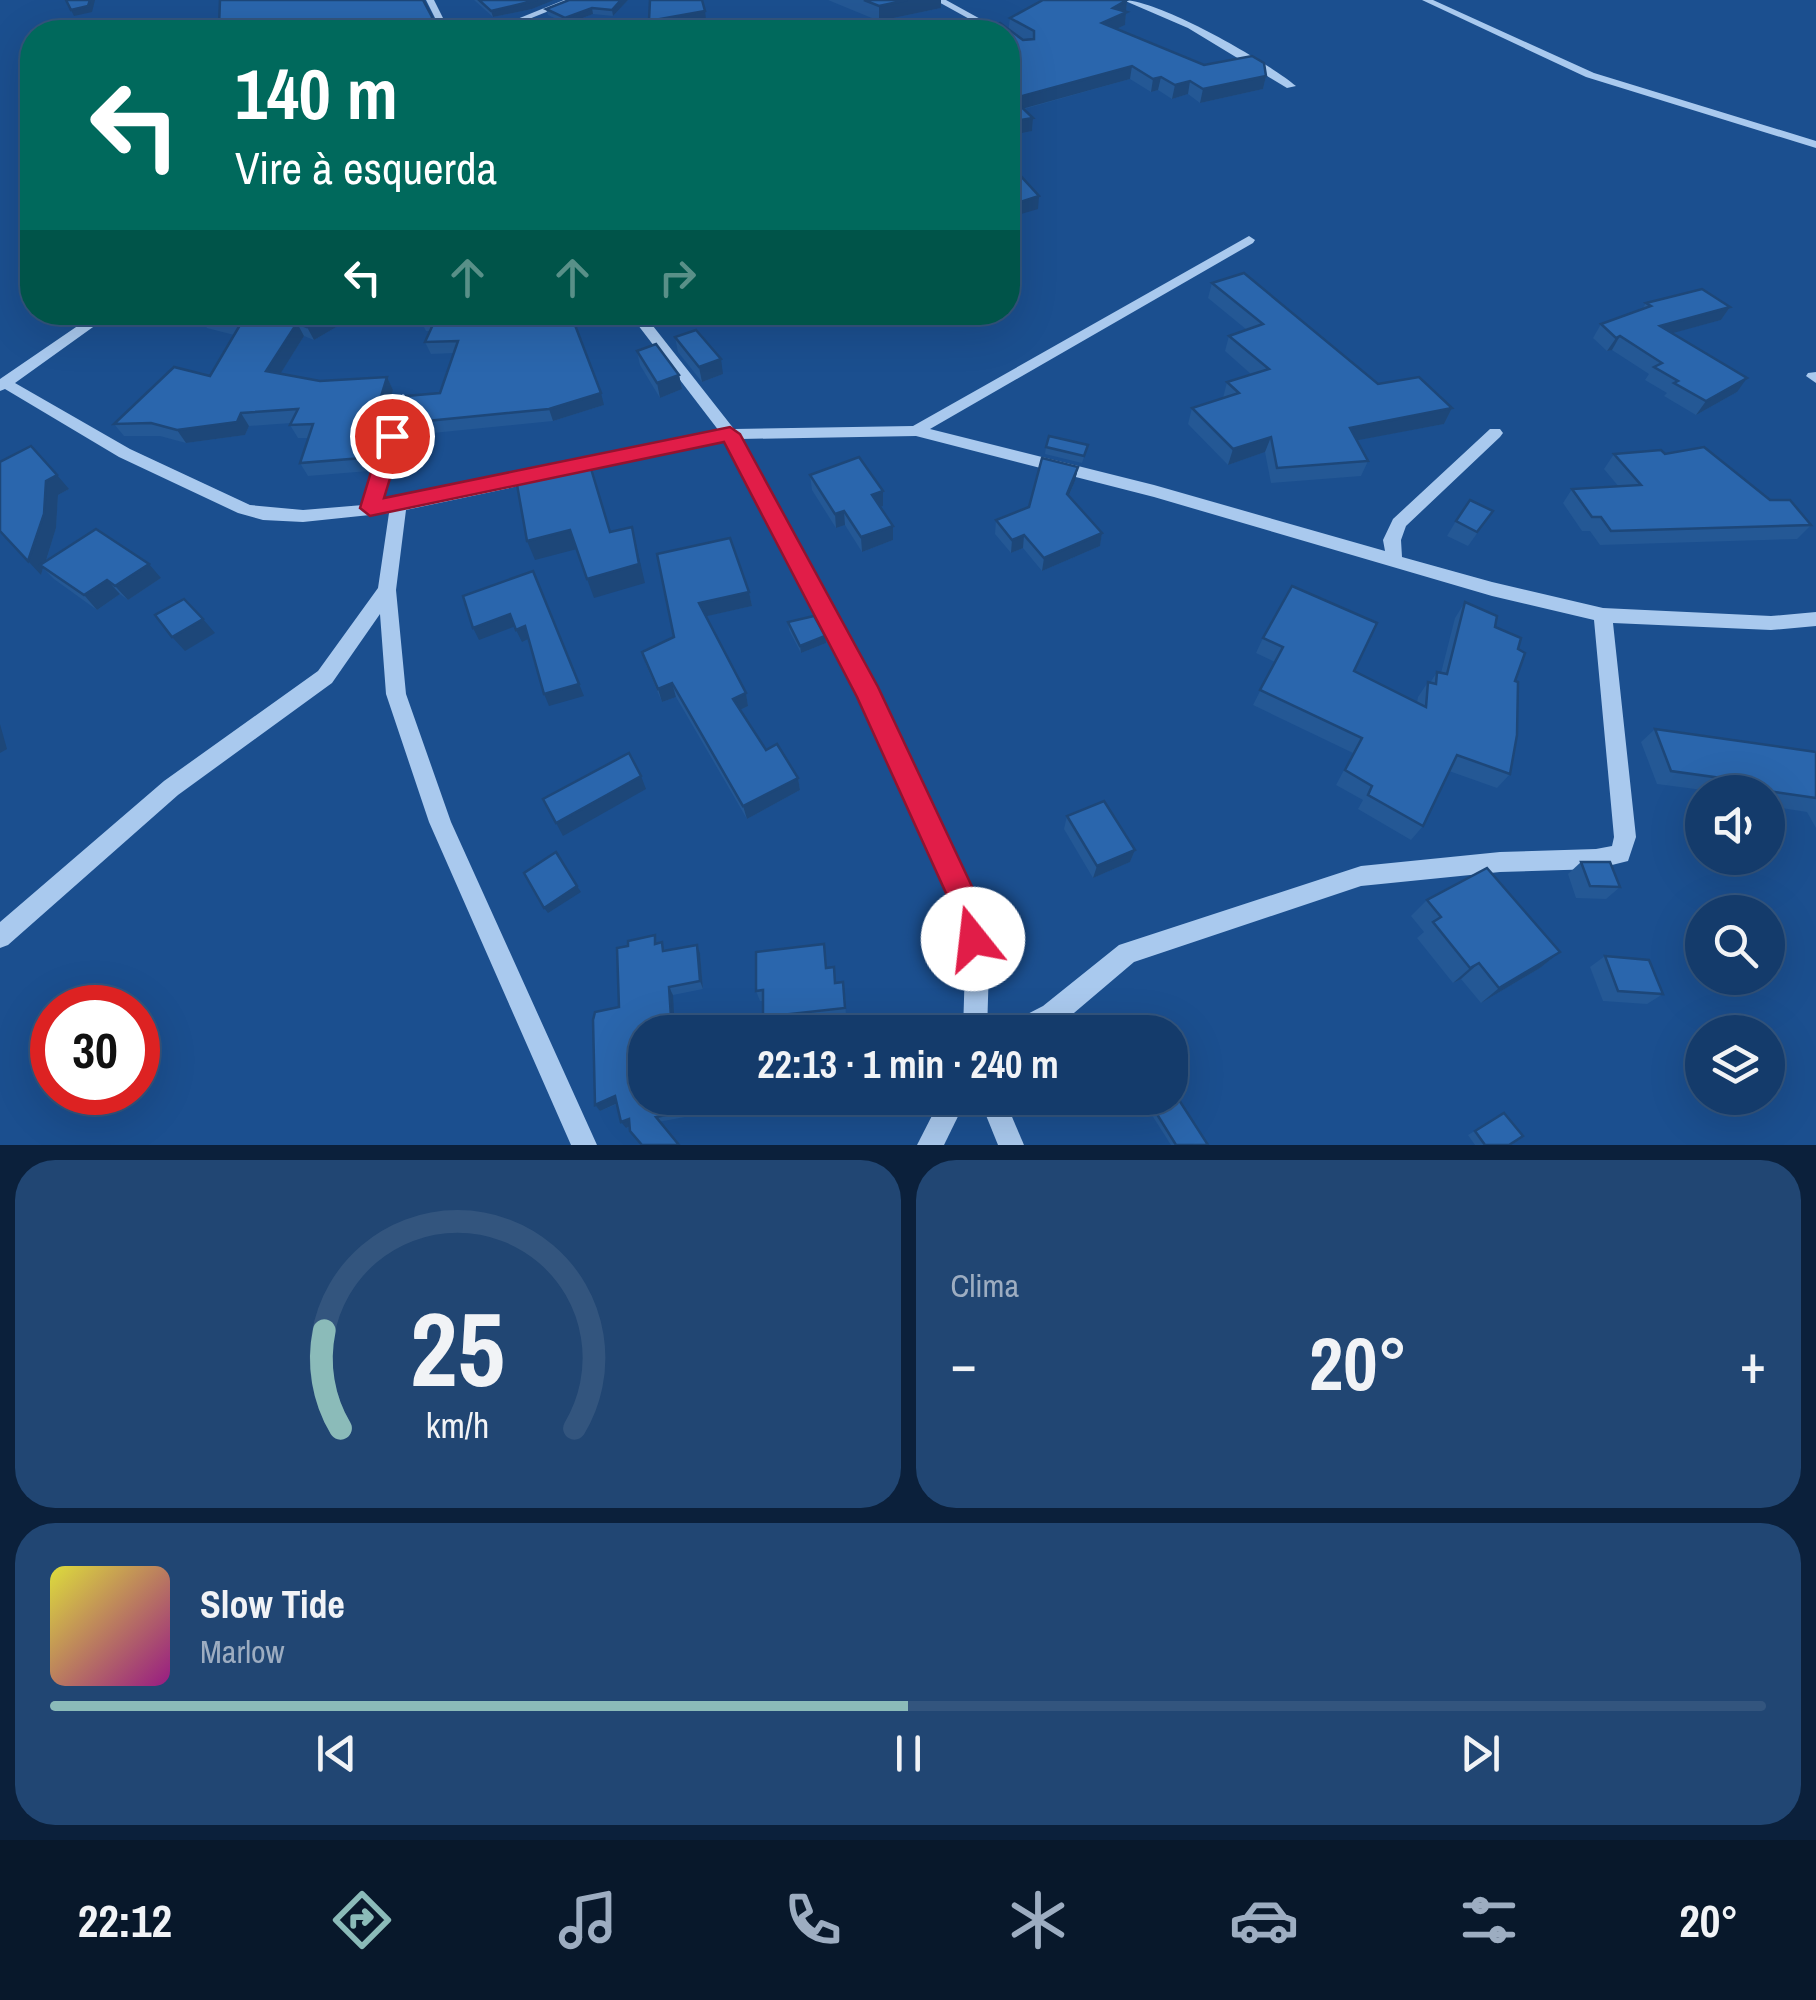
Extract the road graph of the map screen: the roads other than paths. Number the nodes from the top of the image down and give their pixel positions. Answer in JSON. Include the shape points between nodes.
{"nodes":[{"id":1,"x":572,"y":0,"type":"edge"},
{"id":2,"x":939,"y":0,"type":"edge"},
{"id":3,"x":1127,"y":0,"type":"edge"},
{"id":4,"x":1426,"y":0,"type":"edge"},
{"id":5,"x":521,"y":20,"type":"edge"},
{"id":6,"x":976,"y":20,"type":"edge"},
{"id":7,"x":1291,"y":86,"type":"dead end"},
{"id":8,"x":1816,"y":145,"type":"edge"},
{"id":9,"x":1249,"y":240,"type":"dead end"},
{"id":10,"x":89,"y":325,"type":"edge"},
{"id":11,"x":644,"y":325,"type":"edge"},
{"id":12,"x":1,"y":385,"type":"edge"},
{"id":13,"x":403,"y":399,"type":"edge"},
{"id":14,"x":916,"y":432,"type":"junction"},
{"id":15,"x":1495,"y":433,"type":"dead end"},
{"id":16,"x":730,"y":434,"type":"junction"},
{"id":17,"x":398,"y":505,"type":"junction"},
{"id":18,"x":370,"y":508,"type":"junction"},
{"id":19,"x":1394,"y":559,"type":"junction"},
{"id":20,"x":387,"y":590,"type":"junction"},
{"id":21,"x":1602,"y":615,"type":"junction"},
{"id":22,"x":1816,"y":619,"type":"edge"},
{"id":23,"x":0,"y":937,"type":"edge"},
{"id":24,"x":976,"y":1015,"type":"edge"},
{"id":25,"x":1052,"y":1015,"type":"edge"},
{"id":26,"x":945,"y":1115,"type":"edge"},
{"id":27,"x":999,"y":1115,"type":"edge"},
{"id":28,"x":584,"y":1145,"type":"edge"},
{"id":29,"x":930,"y":1145,"type":"edge"},
{"id":30,"x":1011,"y":1145,"type":"edge"}],
"edges":[{"from":1,"to":5,"type":"street"},
{"from":2,"to":6,"type":"street"},
{"from":3,"to":7,"type":"street","via":[[1191,26]]},
{"from":4,"to":8,"type":"street","via":[[1590,75]]},
{"from":9,"to":14,"type":"street"},
{"from":10,"to":12,"type":"street"},
{"from":11,"to":16,"type":"street"},
{"from":12,"to":18,"type":"street","via":[[134,462],[246,510],[304,516]]},
{"from":13,"to":18,"type":"street"},
{"from":14,"to":16,"type":"street"},
{"from":14,"to":19,"type":"street"},
{"from":15,"to":19,"type":"street","via":[[1399,523]]},
{"from":16,"to":17,"type":"street"},
{"from":16,"to":24,"type":"street","via":[[869,695],[969,912]]},
{"from":17,"to":18,"type":"street"},
{"from":17,"to":20,"type":"street"},
{"from":19,"to":21,"type":"street"},
{"from":20,"to":23,"type":"street","via":[[325,677],[171,788]]},
{"from":20,"to":28,"type":"street","via":[[396,694],[440,822]]},
{"from":21,"to":22,"type":"street"},
{"from":21,"to":25,"type":"street","via":[[1625,837],[1620,854],[1361,876],[1126,953]]},
{"from":26,"to":29,"type":"street"},
{"from":27,"to":30,"type":"street"}]}
